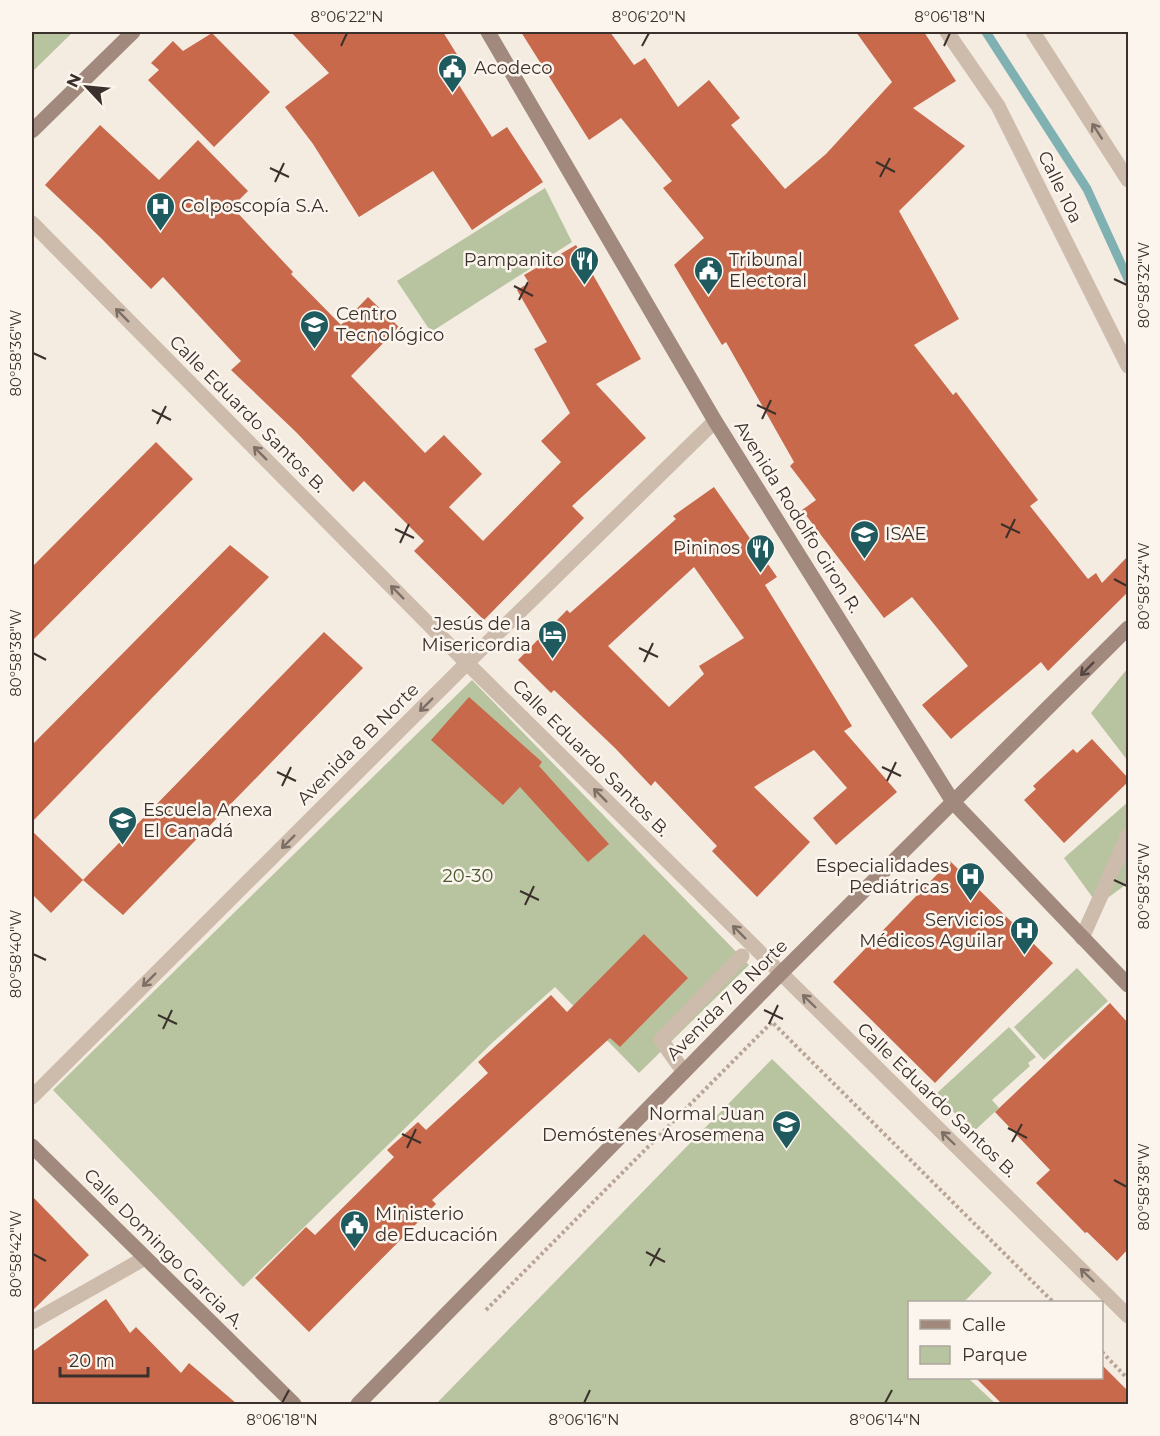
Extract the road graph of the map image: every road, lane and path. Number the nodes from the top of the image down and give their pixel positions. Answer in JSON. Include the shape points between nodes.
{"nodes":[{"id":1,"x":133,"y":32,"type":"edge"},
{"id":2,"x":488,"y":32,"type":"edge"},
{"id":3,"x":947,"y":32,"type":"edge"},
{"id":4,"x":1033,"y":32,"type":"edge"},
{"id":5,"x":32,"y":131,"type":"edge"},
{"id":6,"x":1128,"y":180,"type":"edge"},
{"id":7,"x":32,"y":223,"type":"edge"},
{"id":8,"x":1128,"y":366,"type":"edge"},
{"id":9,"x":715,"y":421,"type":"junction"},
{"id":10,"x":1128,"y":628,"type":"edge"},
{"id":11,"x":467,"y":663,"type":"junction"},
{"id":12,"x":953,"y":802,"type":"junction"},
{"id":13,"x":1128,"y":835,"type":"edge"},
{"id":14,"x":1083,"y":938,"type":"junction"},
{"id":15,"x":742,"y":956,"type":"dead end"},
{"id":16,"x":780,"y":974,"type":"junction"},
{"id":17,"x":1128,"y":985,"type":"edge"},
{"id":18,"x":684,"y":1072,"type":"junction"},
{"id":19,"x":32,"y":1097,"type":"edge"},
{"id":20,"x":32,"y":1146,"type":"edge"},
{"id":21,"x":145,"y":1258,"type":"junction"},
{"id":22,"x":1052,"y":1301,"type":"edge"},
{"id":23,"x":483,"y":1313,"type":"dead end"},
{"id":24,"x":1128,"y":1316,"type":"edge"},
{"id":25,"x":32,"y":1322,"type":"edge"},
{"id":26,"x":1103,"y":1354,"type":"edge"},
{"id":27,"x":1128,"y":1379,"type":"edge"},
{"id":28,"x":294,"y":1404,"type":"edge"},
{"id":29,"x":358,"y":1404,"type":"edge"}],
"edges":[{"from":1,"to":5,"type":"main road"},
{"from":2,"to":9,"type":"main road","name":"Avenida Rodolfo Giron R."},
{"from":3,"to":8,"type":"street","name":"Calle 10a","via":[[998,106]]},
{"from":6,"to":4,"type":"street","one_way":true},
{"from":11,"to":7,"type":"street","name":"Calle Eduardo Santos B.","one_way":true},
{"from":9,"to":11,"type":"street","name":"Avenida 8 B Norte"},
{"from":9,"to":12,"type":"main road","name":"Avenida Rodolfo Giron R."},
{"from":10,"to":12,"type":"main road","name":"Avenida 7 B Norte","one_way":true},
{"from":16,"to":11,"type":"street","name":"Calle Eduardo Santos B.","one_way":true},
{"from":11,"to":19,"type":"street","name":"Avenida 8 B Norte","one_way":true},
{"from":12,"to":14,"type":"main road","name":"Avenida Rodolfo Giron R."},
{"from":12,"to":16,"type":"main road","name":"Avenida 7 B Norte"},
{"from":13,"to":14,"type":"street"},
{"from":14,"to":17,"type":"main road","name":"Avenida Rodolfo Giron R."},
{"from":15,"to":18,"type":"street","via":[[661,1040]]},
{"from":16,"to":18,"type":"main road","name":"Avenida 7 B Norte"},
{"from":24,"to":16,"type":"street","name":"Calle Eduardo Santos B.","one_way":true},
{"from":18,"to":29,"type":"main road","name":"Avenida 7 B Norte"},
{"from":20,"to":21,"type":"main road","name":"Calle Domingo Garcia A."},
{"from":21,"to":25,"type":"street"},
{"from":21,"to":28,"type":"main road","name":"Calle Domingo Garcia A."},
{"from":22,"to":23,"type":"path","via":[[772,1022]]},
{"from":26,"to":27,"type":"path"}]}
